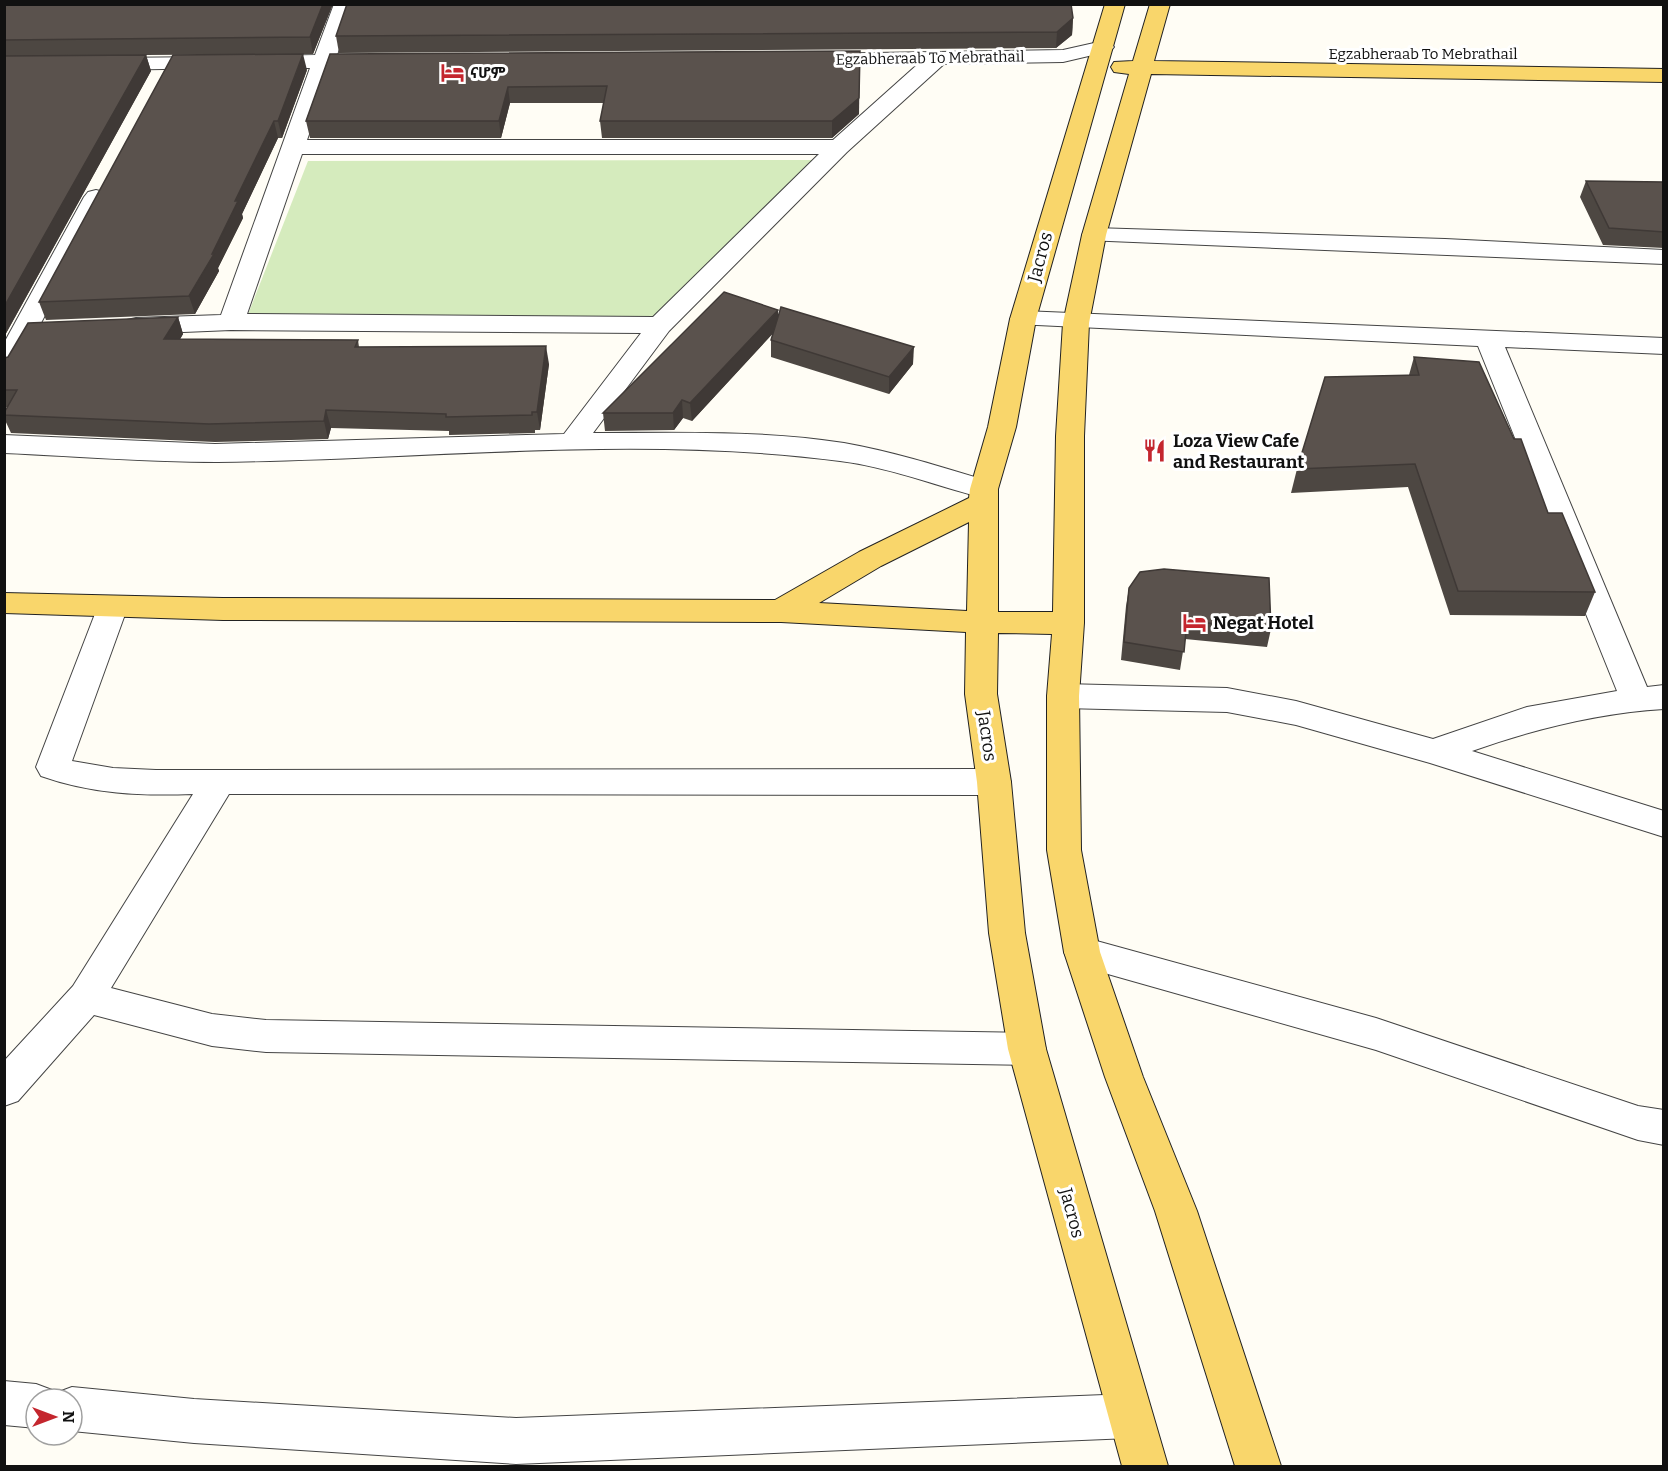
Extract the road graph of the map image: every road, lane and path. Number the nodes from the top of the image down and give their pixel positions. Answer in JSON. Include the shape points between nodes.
{"nodes":[{"id":1,"x":344,"y":4,"type":"edge"},
{"id":2,"x":1115,"y":4,"type":"edge"},
{"id":3,"x":1160,"y":4,"type":"edge"},
{"id":4,"x":1100,"y":56,"type":"junction"},
{"id":5,"x":1664,"y":57,"type":"edge"},
{"id":6,"x":938,"y":58,"type":"junction"},
{"id":7,"x":1145,"y":58,"type":"junction"},
{"id":8,"x":796,"y":59,"type":"edge"},
{"id":9,"x":396,"y":61,"type":"edge"},
{"id":10,"x":325,"y":62,"type":"junction"},
{"id":11,"x":88,"y":64,"type":"edge"},
{"id":12,"x":1664,"y":76,"type":"edge"},
{"id":13,"x":293,"y":147,"type":"junction"},
{"id":14,"x":839,"y":147,"type":"junction"},
{"id":15,"x":107,"y":177,"type":"edge"},
{"id":16,"x":1094,"y":235,"type":"junction"},
{"id":17,"x":1664,"y":257,"type":"edge"},
{"id":18,"x":1023,"y":319,"type":"junction"},
{"id":19,"x":231,"y":322,"type":"junction"},
{"id":20,"x":1076,"y":323,"type":"junction"},
{"id":21,"x":660,"y":325,"type":"junction"},
{"id":22,"x":116,"y":327,"type":"edge"},
{"id":23,"x":58,"y":329,"type":"edge"},
{"id":24,"x":24,"y":331,"type":"junction"},
{"id":25,"x":1489,"y":341,"type":"junction"},
{"id":26,"x":1664,"y":346,"type":"edge"},
{"id":27,"x":4,"y":368,"type":"edge"},
{"id":28,"x":572,"y":442,"type":"junction"},
{"id":29,"x":4,"y":444,"type":"edge"},
{"id":30,"x":983,"y":496,"type":"junction"},
{"id":31,"x":4,"y":603,"type":"edge"},
{"id":32,"x":113,"y":606,"type":"junction"},
{"id":33,"x":781,"y":611,"type":"junction"},
{"id":34,"x":980,"y":622,"type":"junction"},
{"id":35,"x":1068,"y":623,"type":"junction"},
{"id":36,"x":1063,"y":696,"type":"junction"},
{"id":37,"x":1650,"y":698,"type":"edge"},
{"id":38,"x":1434,"y":752,"type":"junction"},
{"id":39,"x":219,"y":781,"type":"junction"},
{"id":40,"x":994,"y":782,"type":"junction"},
{"id":41,"x":1664,"y":824,"type":"edge"},
{"id":42,"x":1082,"y":952,"type":"junction"},
{"id":43,"x":86,"y":997,"type":"junction"},
{"id":44,"x":1027,"y":1049,"type":"junction"},
{"id":45,"x":4,"y":1089,"type":"edge"},
{"id":46,"x":1664,"y":1128,"type":"edge"},
{"id":47,"x":4,"y":1403,"type":"edge"},
{"id":48,"x":24,"y":1405,"type":"edge"},
{"id":49,"x":84,"y":1410,"type":"edge"},
{"id":50,"x":1130,"y":1416,"type":"junction"},
{"id":51,"x":509,"y":1454,"type":"edge"},
{"id":52,"x":1145,"y":1467,"type":"edge"},
{"id":53,"x":1257,"y":1467,"type":"edge"}],
"edges":[{"from":1,"to":10,"type":"street"},
{"from":2,"to":4,"type":"main road","name":"Jacros"},
{"from":3,"to":7,"type":"main road"},
{"from":4,"to":6,"type":"street","name":"Egzabheraab To Mebrathail"},
{"from":4,"to":7,"type":"main road"},
{"from":4,"to":18,"type":"main road","name":"Jacros"},
{"from":5,"to":7,"type":"main road","name":"Egzabheraab To Mebrathail","via":[[1283,53]]},
{"from":6,"to":8,"type":"street","name":"Egzabheraab To Mebrathail"},
{"from":6,"to":14,"type":"street"},
{"from":7,"to":12,"type":"main road"},
{"from":7,"to":16,"type":"main road"},
{"from":9,"to":10,"type":"street"},
{"from":10,"to":11,"type":"street","via":[[163,74]]},
{"from":10,"to":13,"type":"street"},
{"from":13,"to":14,"type":"street"},
{"from":13,"to":19,"type":"street"},
{"from":14,"to":21,"type":"street"},
{"from":15,"to":24,"type":"street"},
{"from":16,"to":17,"type":"street"},
{"from":16,"to":20,"type":"main road"},
{"from":18,"to":20,"type":"street"},
{"from":18,"to":30,"type":"main road","name":"Jacros","via":[[1002,427]]},
{"from":19,"to":21,"type":"street"},
{"from":19,"to":22,"type":"street"},
{"from":20,"to":25,"type":"street"},
{"from":20,"to":35,"type":"main road"},
{"from":21,"to":28,"type":"street"},
{"from":23,"to":24,"type":"street"},
{"from":24,"to":27,"type":"street"},
{"from":25,"to":26,"type":"street"},
{"from":25,"to":37,"type":"street"},
{"from":28,"to":29,"type":"street","via":[[226,453]]},
{"from":28,"to":30,"type":"street","via":[[743,442],[843,452],[895,463]]},
{"from":30,"to":33,"type":"main road"},
{"from":30,"to":34,"type":"main road","name":"Jacros"},
{"from":31,"to":32,"type":"main road"},
{"from":32,"to":33,"type":"main road"},
{"from":32,"to":39,"type":"street","via":[[53,767],[70,775],[104,780]]},
{"from":33,"to":34,"type":"main road"},
{"from":34,"to":35,"type":"main road"},
{"from":34,"to":40,"type":"main road","name":"Jacros","via":[[981,694]]},
{"from":35,"to":36,"type":"main road"},
{"from":36,"to":38,"type":"street","via":[[1227,700],[1296,713]]},
{"from":36,"to":42,"type":"main road","via":[[1064,850]]},
{"from":37,"to":38,"type":"street","via":[[1527,719]]},
{"from":38,"to":41,"type":"street"},
{"from":39,"to":40,"type":"street"},
{"from":39,"to":43,"type":"street"},
{"from":40,"to":44,"type":"main road","name":"Jacros","via":[[1008,933]]},
{"from":42,"to":46,"type":"street","via":[[1376,1034],[1638,1123]]},
{"from":42,"to":53,"type":"main road","via":[[1124,1077],[1176,1210]]},
{"from":43,"to":44,"type":"street","via":[[212,1030],[266,1036]]},
{"from":43,"to":45,"type":"street"},
{"from":44,"to":50,"type":"main road","name":"Jacros"},
{"from":47,"to":48,"type":"street"},
{"from":49,"to":51,"type":"street"},
{"from":50,"to":51,"type":"street"},
{"from":50,"to":52,"type":"main road","name":"Jacros"}]}
